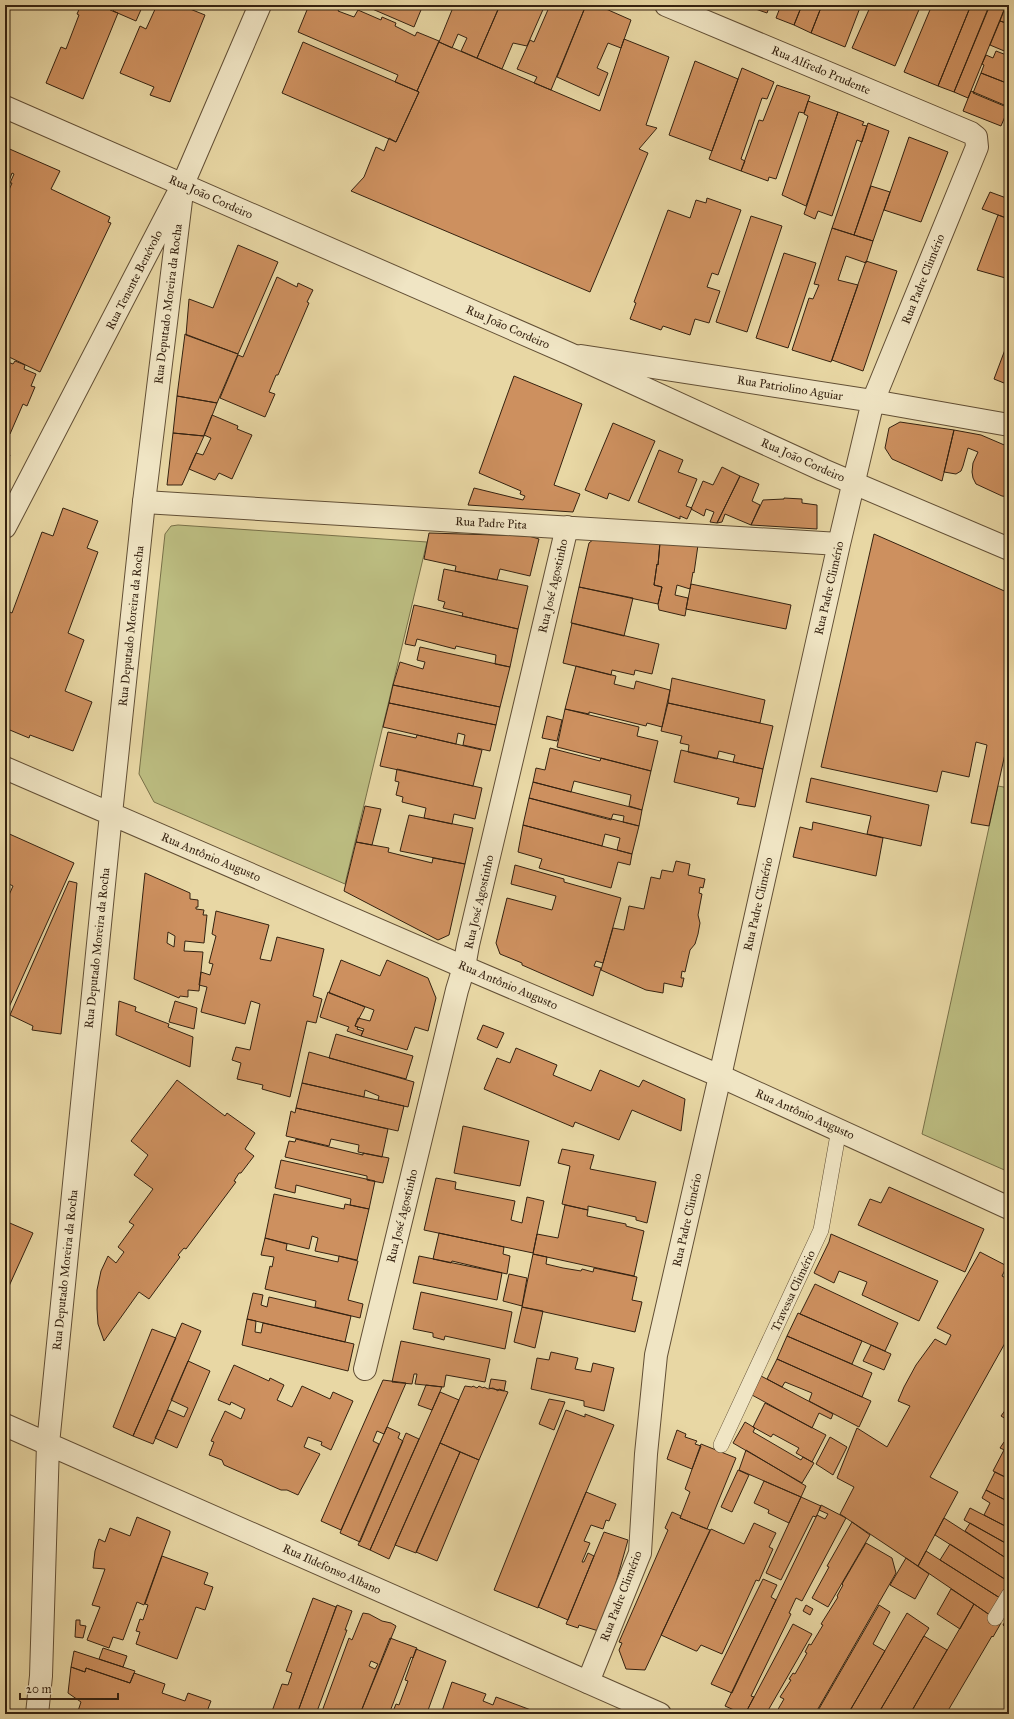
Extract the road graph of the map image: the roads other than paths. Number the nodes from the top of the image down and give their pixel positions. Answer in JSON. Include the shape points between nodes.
{"nodes":[{"id":1,"x":260,"y":5,"type":"edge"},
{"id":2,"x":666,"y":5,"type":"edge"},
{"id":3,"x":5,"y":107,"type":"edge"},
{"id":4,"x":976,"y":137,"type":"joint"},
{"id":5,"x":183,"y":184,"type":"junction"},
{"id":6,"x":570,"y":354,"type":"junction"},
{"id":7,"x":873,"y":401,"type":"junction"},
{"id":8,"x":1009,"y":425,"type":"edge"},
{"id":9,"x":854,"y":483,"type":"junction"},
{"id":10,"x":144,"y":502,"type":"junction"},
{"id":11,"x":5,"y":527,"type":"edge"},
{"id":12,"x":567,"y":527,"type":"junction"},
{"id":13,"x":839,"y":544,"type":"junction"},
{"id":14,"x":1009,"y":549,"type":"edge"},
{"id":15,"x":5,"y":768,"type":"edge"},
{"id":16,"x":111,"y":814,"type":"junction"},
{"id":17,"x":464,"y":967,"type":"junction"},
{"id":18,"x":720,"y":1076,"type":"junction"},
{"id":19,"x":839,"y":1129,"type":"junction"},
{"id":20,"x":1009,"y":1208,"type":"edge"},
{"id":21,"x":365,"y":1369,"type":"dead end"},
{"id":22,"x":5,"y":1425,"type":"edge"},
{"id":23,"x":48,"y":1444,"type":"junction"},
{"id":24,"x":721,"y":1445,"type":"dead end"},
{"id":25,"x":1009,"y":1595,"type":"edge"},
{"id":26,"x":995,"y":1618,"type":"dead end"},
{"id":27,"x":588,"y":1682,"type":"junction"},
{"id":28,"x":37,"y":1714,"type":"edge"},
{"id":29,"x":660,"y":1714,"type":"edge"}],
"edges":[{"from":1,"to":5,"type":"street","name":"Rua Tenente Benévolo"},
{"from":2,"to":4,"type":"street","name":"Rua Alfredo Prudente"},
{"from":3,"to":5,"type":"street","name":"Rua João Cordeiro"},
{"from":4,"to":7,"type":"street","name":"Rua Padre Climério","via":[[977,147]]},
{"from":5,"to":6,"type":"street","name":"Rua João Cordeiro"},
{"from":5,"to":10,"type":"street","name":"Rua Deputado Moreira da Rocha"},
{"from":5,"to":11,"type":"street","name":"Rua Tenente Benévolo"},
{"from":6,"to":7,"type":"street","name":"Rua Patriolino Aguiar"},
{"from":6,"to":9,"type":"street","name":"Rua João Cordeiro"},
{"from":7,"to":8,"type":"street","name":"Rua Patriolino Aguiar"},
{"from":7,"to":9,"type":"street","name":"Rua Padre Climério"},
{"from":9,"to":13,"type":"street","name":"Rua Padre Climério"},
{"from":9,"to":14,"type":"street","name":"Rua João Cordeiro"},
{"from":10,"to":12,"type":"street","name":"Rua Padre Pita"},
{"from":10,"to":16,"type":"street","name":"Rua Deputado Moreira da Rocha"},
{"from":12,"to":13,"type":"street","name":"Rua Padre Pita"},
{"from":12,"to":17,"type":"street","name":"Rua José Agostinho"},
{"from":13,"to":18,"type":"street","name":"Rua Padre Climério"},
{"from":15,"to":16,"type":"street","name":"Rua Antônio Augusto"},
{"from":16,"to":17,"type":"street","name":"Rua Antônio Augusto"},
{"from":16,"to":23,"type":"street","name":"Rua Deputado Moreira da Rocha"},
{"from":17,"to":18,"type":"street","name":"Rua Antônio Augusto"},
{"from":17,"to":21,"type":"street","name":"Rua José Agostinho"},
{"from":18,"to":19,"type":"street","name":"Rua Antônio Augusto"},
{"from":18,"to":27,"type":"street","name":"Rua Padre Climério","via":[[656,1355],[646,1454],[640,1554]]},
{"from":19,"to":20,"type":"street","name":"Rua Antônio Augusto"},
{"from":19,"to":24,"type":"lane","name":"Travessa Climério","via":[[821,1230]]},
{"from":22,"to":23,"type":"street","name":"Rua Ildefonso Albano"},
{"from":23,"to":27,"type":"street","name":"Rua Ildefonso Albano"},
{"from":23,"to":28,"type":"street","name":"Rua Deputado Moreira da Rocha","via":[[41,1676]]},
{"from":25,"to":26,"type":"lane"},
{"from":27,"to":29,"type":"street","name":"Rua Ildefonso Albano"}]}
